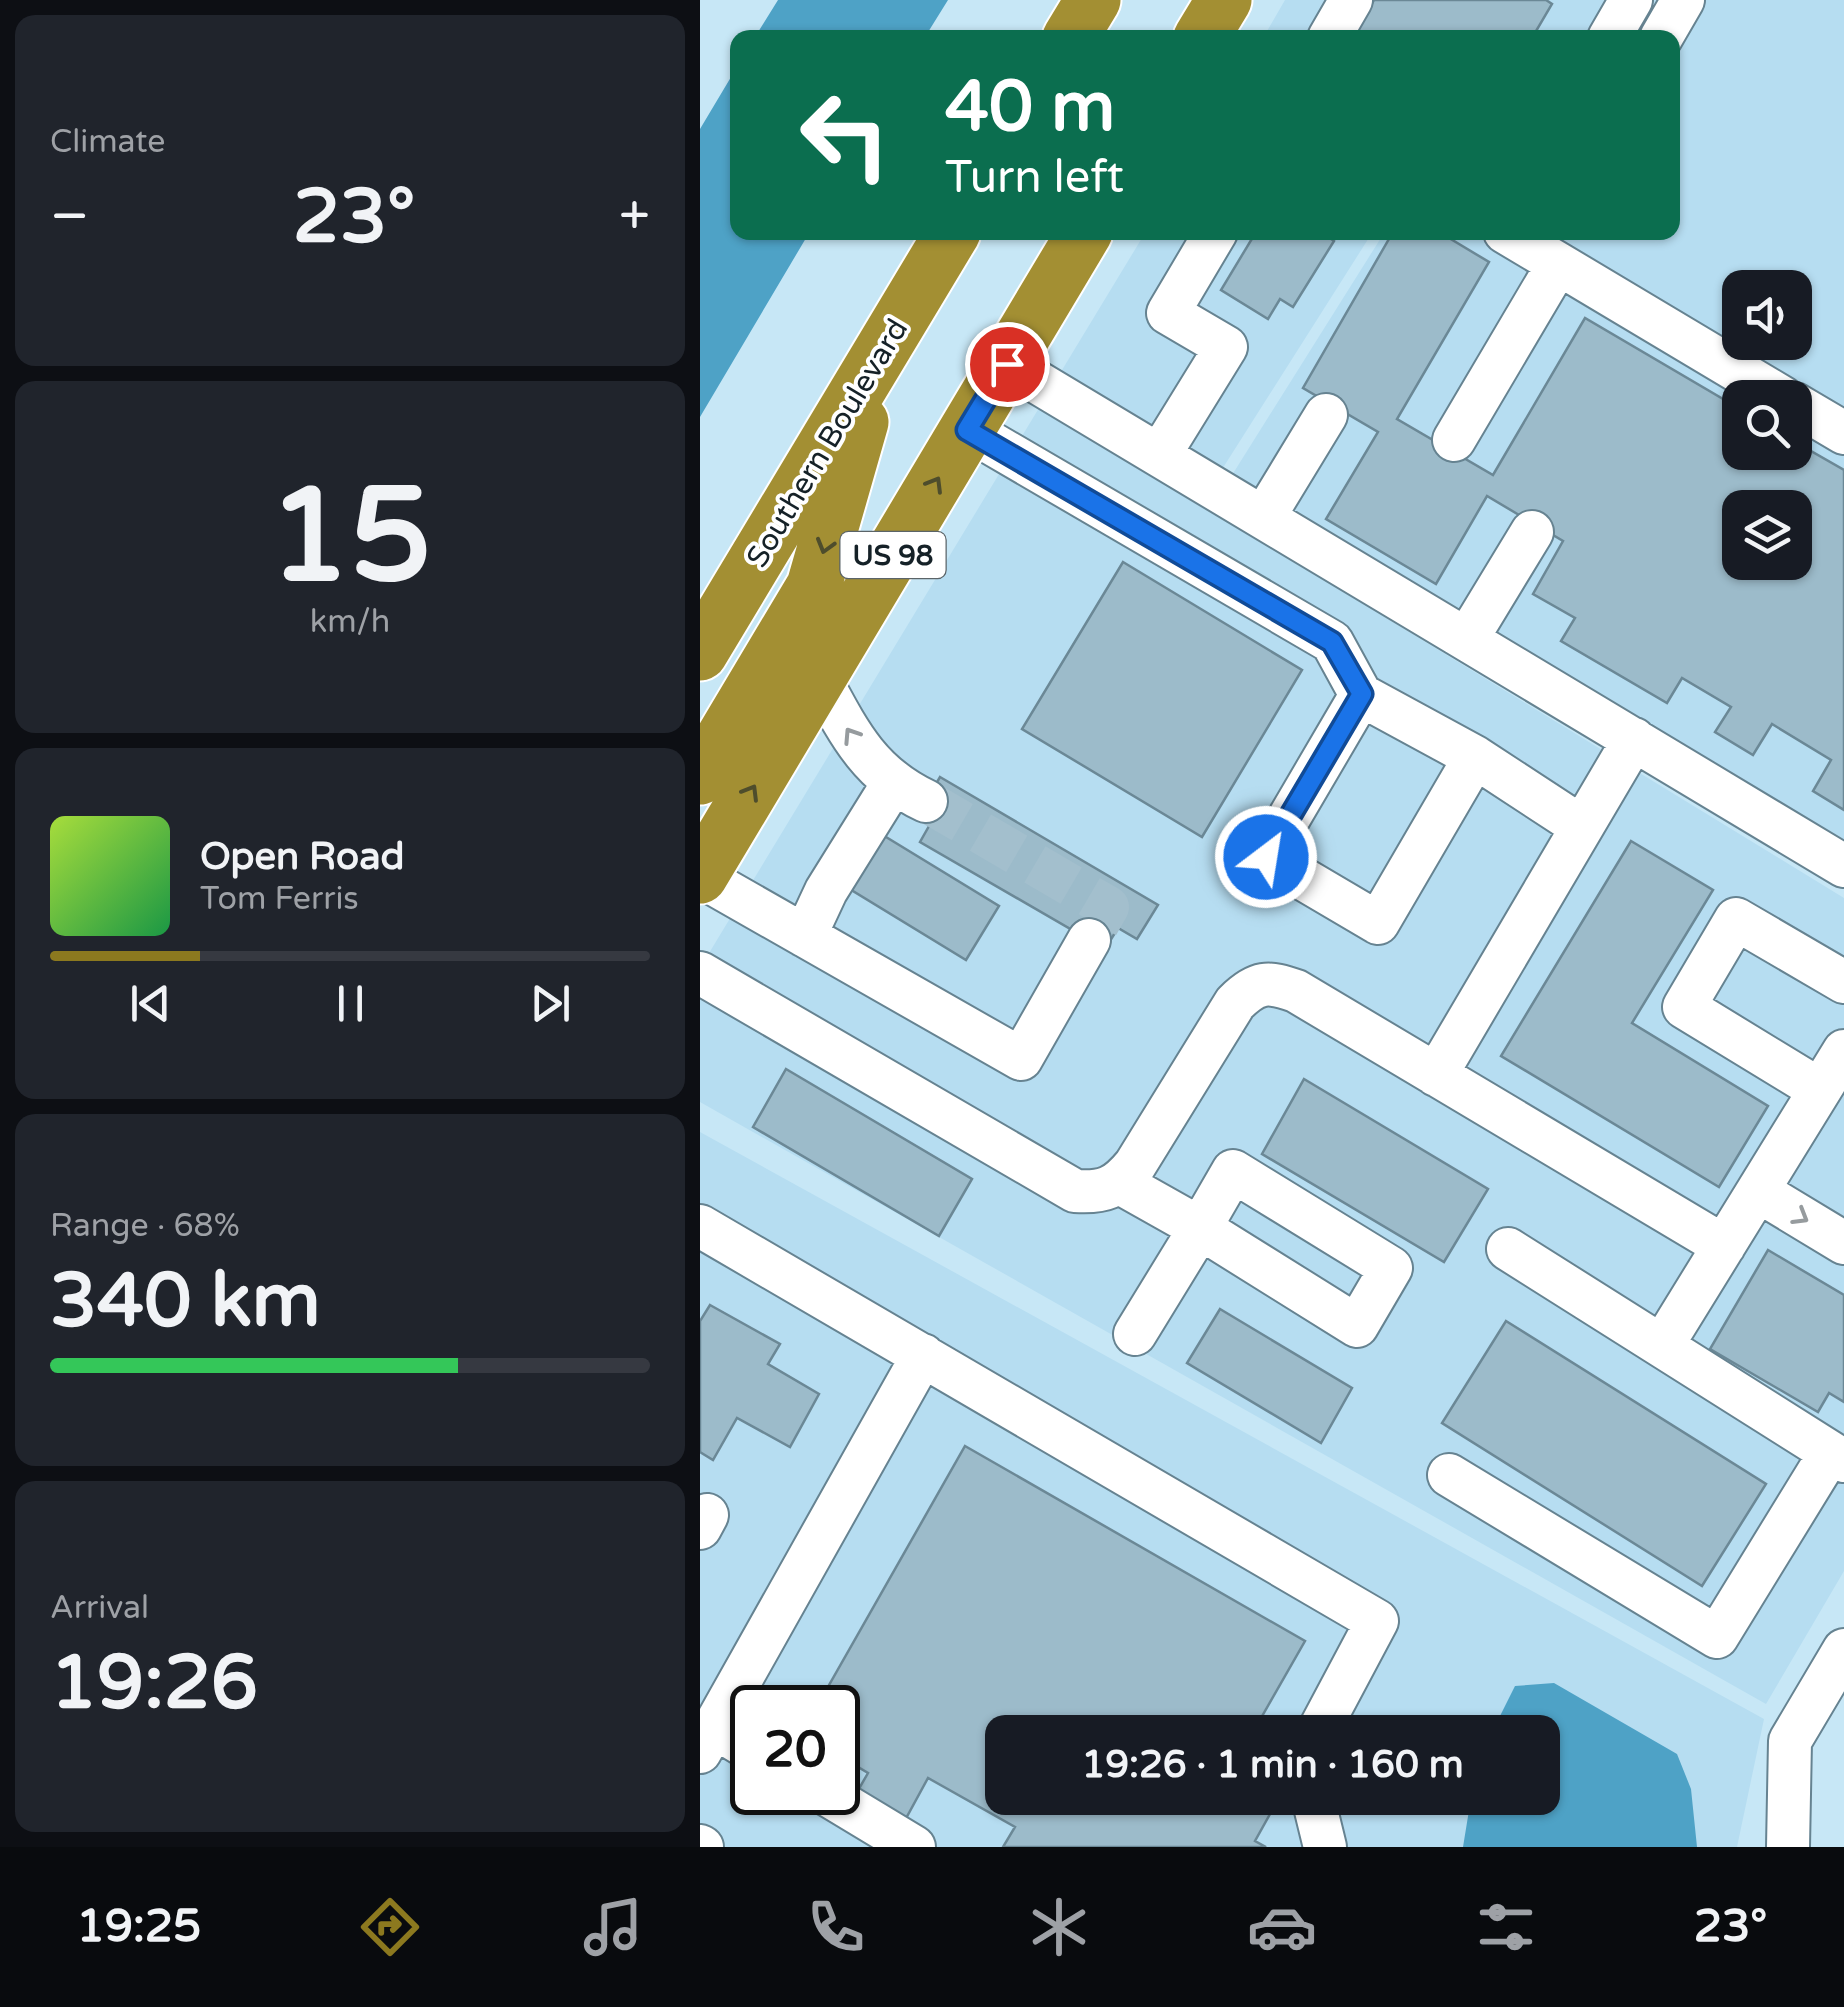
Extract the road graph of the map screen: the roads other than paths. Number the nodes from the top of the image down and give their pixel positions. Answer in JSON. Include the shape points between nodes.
{"nodes":[{"id":1,"x":1093,"y":0,"type":"edge"},
{"id":2,"x":1224,"y":0,"type":"edge"},
{"id":3,"x":1351,"y":0,"type":"edge"},
{"id":4,"x":1631,"y":0,"type":"edge"},
{"id":5,"x":1683,"y":0,"type":"edge"},
{"id":6,"x":1075,"y":30,"type":"edge"},
{"id":7,"x":1206,"y":30,"type":"edge"},
{"id":8,"x":1334,"y":30,"type":"edge"},
{"id":9,"x":1614,"y":30,"type":"edge"},
{"id":10,"x":1666,"y":30,"type":"edge"},
{"id":11,"x":948,"y":240,"type":"edge"},
{"id":12,"x":1080,"y":240,"type":"edge"},
{"id":13,"x":1211,"y":240,"type":"edge"},
{"id":14,"x":1537,"y":245,"type":"edge"},
{"id":15,"x":881,"y":352,"type":"junction"},
{"id":16,"x":1007,"y":364,"type":"junction"},
{"id":17,"x":1755,"y":380,"type":"edge"},
{"id":18,"x":1812,"y":414,"type":"edge"},
{"id":19,"x":1326,"y":415,"type":"dead end"},
{"id":20,"x":967,"y":430,"type":"junction"},
{"id":21,"x":1844,"y":434,"type":"edge"},
{"id":22,"x":1454,"y":440,"type":"dead end"},
{"id":23,"x":1160,"y":454,"type":"junction"},
{"id":24,"x":1264,"y":518,"type":"junction"},
{"id":25,"x":1532,"y":532,"type":"dead end"},
{"id":26,"x":1467,"y":639,"type":"junction"},
{"id":27,"x":700,"y":653,"type":"edge"},
{"id":28,"x":820,"y":678,"type":"junction"},
{"id":29,"x":1362,"y":694,"type":"junction"},
{"id":30,"x":1634,"y":740,"type":"junction"},
{"id":31,"x":1475,"y":758,"type":"junction"},
{"id":32,"x":700,"y":777,"type":"edge"},
{"id":33,"x":1582,"y":827,"type":"junction"},
{"id":34,"x":1844,"y":866,"type":"edge"},
{"id":35,"x":700,"y":876,"type":"edge"},
{"id":36,"x":806,"y":936,"type":"junction"},
{"id":37,"x":1089,"y":940,"type":"tunnel mouth"},
{"id":38,"x":700,"y":973,"type":"edge"},
{"id":39,"x":1844,"y":982,"type":"edge"},
{"id":40,"x":1844,"y":1051,"type":"edge"},
{"id":41,"x":1436,"y":1075,"type":"junction"},
{"id":42,"x":1820,"y":1090,"type":"junction"},
{"id":43,"x":1120,"y":1184,"type":"junction"},
{"id":44,"x":1758,"y":1191,"type":"junction"},
{"id":45,"x":700,"y":1226,"type":"edge"},
{"id":46,"x":1844,"y":1243,"type":"edge"},
{"id":47,"x":1724,"y":1246,"type":"junction"},
{"id":48,"x":1508,"y":1249,"type":"dead end"},
{"id":49,"x":1135,"y":1334,"type":"dead end"},
{"id":50,"x":1662,"y":1346,"type":"junction"},
{"id":51,"x":923,"y":1355,"type":"junction"},
{"id":52,"x":1837,"y":1457,"type":"edge"},
{"id":53,"x":1449,"y":1475,"type":"dead end"},
{"id":54,"x":1844,"y":1650,"type":"edge"},
{"id":55,"x":1327,"y":1715,"type":"edge"},
{"id":56,"x":707,"y":1740,"type":"edge"},
{"id":57,"x":860,"y":1814,"type":"edge"},
{"id":58,"x":1318,"y":1815,"type":"edge"},
{"id":59,"x":914,"y":1847,"type":"edge"},
{"id":60,"x":1325,"y":1847,"type":"edge"},
{"id":61,"x":1788,"y":1847,"type":"edge"}],
"edges":[{"from":1,"to":6,"type":"highway"},
{"from":2,"to":7,"type":"highway"},
{"from":3,"to":8,"type":"street"},
{"from":4,"to":9,"type":"street"},
{"from":5,"to":10,"type":"street"},
{"from":11,"to":15,"type":"highway","name":"Southern Boulevard"},
{"from":12,"to":16,"type":"highway","number":"US 98"},
{"from":13,"to":23,"type":"street","via":[[1168,314],[1226,347]]},
{"from":14,"to":17,"type":"street"},
{"from":14,"to":22,"type":"street"},
{"from":15,"to":27,"type":"highway","name":"Southern Boulevard"},
{"from":15,"to":32,"type":"highway","one_way":true,"via":[[814,586]]},
{"from":16,"to":20,"type":"highway","number":"US 98"},
{"from":16,"to":23,"type":"street"},
{"from":18,"to":21,"type":"street"},
{"from":19,"to":24,"type":"street"},
{"from":28,"to":20,"type":"highway","number":"US 98","one_way":true},
{"from":20,"to":29,"type":"street","via":[[1332,642]]},
{"from":23,"to":24,"type":"street"},
{"from":24,"to":26,"type":"street"},
{"from":25,"to":26,"type":"street"},
{"from":26,"to":30,"type":"street"},
{"from":35,"to":28,"type":"highway","number":"US 98","one_way":true},
{"from":36,"to":28,"type":"street","one_way":true,"via":[[826,892],[909,793],[852,739]]},
{"from":29,"to":31,"type":"street"},
{"from":29,"to":31,"type":"street","via":[[1266,857],[1378,923]]},
{"from":30,"to":33,"type":"street"},
{"from":30,"to":34,"type":"street"},
{"from":31,"to":33,"type":"street"},
{"from":33,"to":41,"type":"street"},
{"from":35,"to":36,"type":"street"},
{"from":36,"to":37,"type":"street","via":[[1021,1060]]},
{"from":38,"to":43,"type":"street","via":[[1075,1191],[1101,1193]]},
{"from":39,"to":42,"type":"street","via":[[1736,919],[1684,1006]]},
{"from":40,"to":42,"type":"street"},
{"from":41,"to":43,"type":"street","via":[[1296,992],[1272,983],[1253,985]]},
{"from":41,"to":47,"type":"street"},
{"from":42,"to":44,"type":"street"},
{"from":43,"to":49,"type":"street","via":[[1200,1228]]},
{"from":44,"to":46,"type":"street","one_way":true},
{"from":44,"to":47,"type":"street"},
{"from":45,"to":51,"type":"street"},
{"from":47,"to":50,"type":"street"},
{"from":48,"to":50,"type":"street"},
{"from":50,"to":52,"type":"street"},
{"from":51,"to":55,"type":"street","via":[[1376,1622]]},
{"from":51,"to":56,"type":"street"},
{"from":52,"to":53,"type":"street","via":[[1718,1638]]},
{"from":54,"to":61,"type":"street","via":[[1790,1741]]},
{"from":57,"to":59,"type":"street"},
{"from":58,"to":60,"type":"street"}]}
